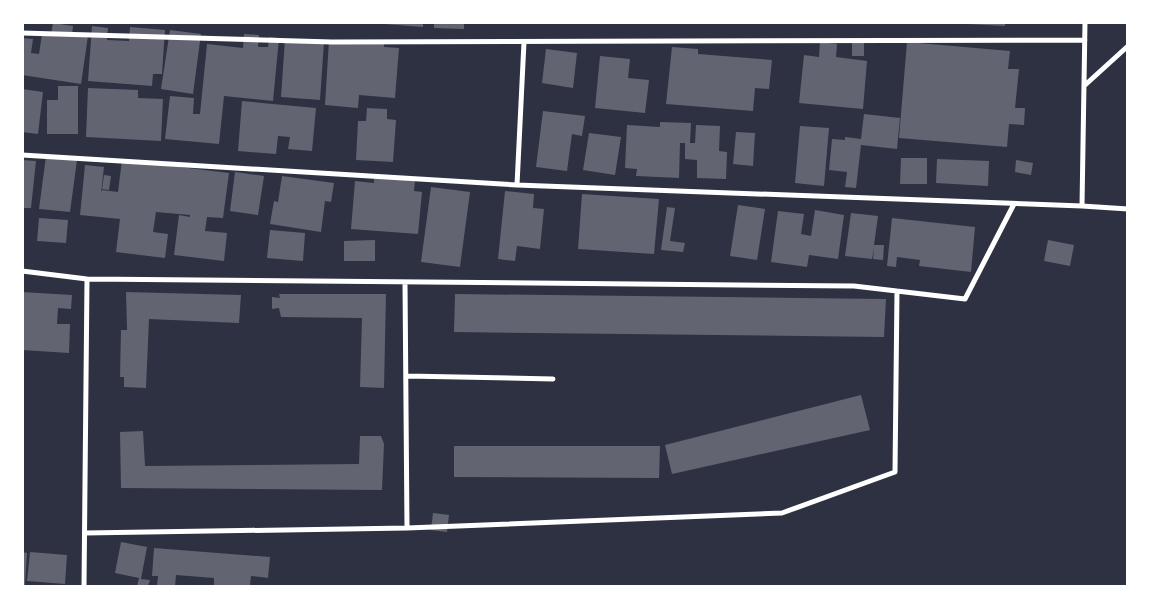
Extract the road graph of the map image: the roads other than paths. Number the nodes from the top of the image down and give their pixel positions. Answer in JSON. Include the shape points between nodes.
{"nodes":[{"id":1,"x":1085,"y":22,"type":"edge"},
{"id":2,"x":22,"y":33,"type":"edge"},
{"id":3,"x":1085,"y":40,"type":"junction"},
{"id":4,"x":524,"y":42,"type":"junction"},
{"id":5,"x":1128,"y":46,"type":"edge"},
{"id":6,"x":1084,"y":86,"type":"junction"},
{"id":7,"x":22,"y":155,"type":"edge"},
{"id":8,"x":517,"y":185,"type":"junction"},
{"id":9,"x":1014,"y":204,"type":"junction"},
{"id":10,"x":1082,"y":206,"type":"junction"},
{"id":11,"x":1128,"y":209,"type":"edge"},
{"id":12,"x":22,"y":271,"type":"edge"},
{"id":13,"x":87,"y":279,"type":"junction"},
{"id":14,"x":405,"y":282,"type":"junction"},
{"id":15,"x":897,"y":291,"type":"junction"},
{"id":16,"x":406,"y":376,"type":"junction"},
{"id":17,"x":553,"y":379,"type":"dead end"},
{"id":18,"x":407,"y":528,"type":"junction"},
{"id":19,"x":85,"y":533,"type":"junction"},
{"id":20,"x":84,"y":586,"type":"edge"}],
"edges":[{"from":1,"to":3,"type":"street"},
{"from":2,"to":4,"type":"street","via":[[332,42]]},
{"from":3,"to":4,"type":"street"},
{"from":3,"to":6,"type":"street"},
{"from":4,"to":8,"type":"street"},
{"from":5,"to":6,"type":"street"},
{"from":6,"to":10,"type":"street"},
{"from":7,"to":8,"type":"street"},
{"from":8,"to":9,"type":"street"},
{"from":9,"to":10,"type":"street"},
{"from":9,"to":15,"type":"street","via":[[965,298]]},
{"from":10,"to":11,"type":"street"},
{"from":12,"to":13,"type":"street"},
{"from":13,"to":14,"type":"street"},
{"from":13,"to":19,"type":"street"},
{"from":14,"to":15,"type":"street","via":[[854,286]]},
{"from":14,"to":16,"type":"street"},
{"from":15,"to":18,"type":"street","via":[[895,472],[782,513]]},
{"from":16,"to":17,"type":"street"},
{"from":16,"to":18,"type":"street"},
{"from":18,"to":19,"type":"street"},
{"from":19,"to":20,"type":"street"}]}
